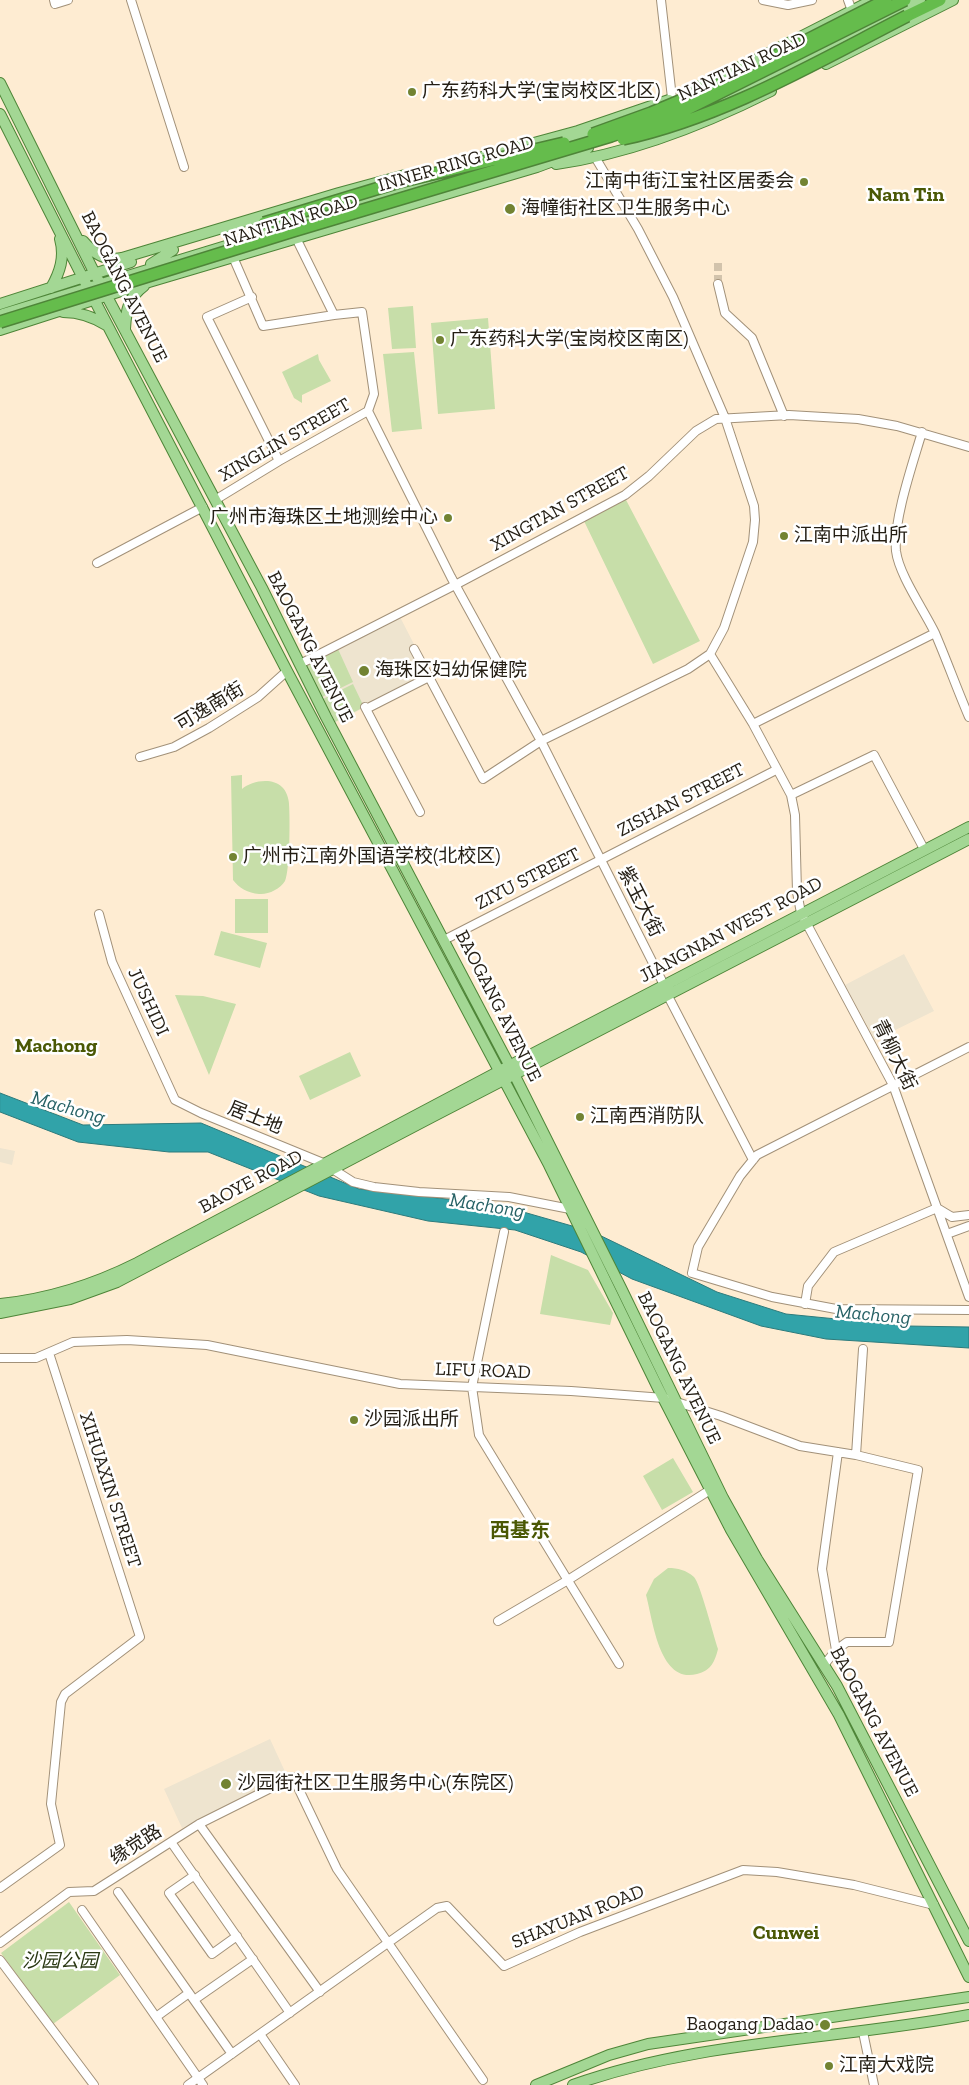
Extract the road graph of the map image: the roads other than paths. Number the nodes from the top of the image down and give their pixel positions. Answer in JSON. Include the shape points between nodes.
{"nodes":[{"id":1,"x":54,"y":0,"type":"edge"},
{"id":2,"x":68,"y":0,"type":"edge"},
{"id":3,"x":131,"y":0,"type":"edge"},
{"id":4,"x":661,"y":0,"type":"edge"},
{"id":5,"x":763,"y":0,"type":"edge"},
{"id":6,"x":812,"y":0,"type":"edge"},
{"id":7,"x":848,"y":0,"type":"edge"},
{"id":8,"x":873,"y":0,"type":"edge"},
{"id":9,"x":888,"y":0,"type":"edge"},
{"id":10,"x":905,"y":0,"type":"edge"},
{"id":11,"x":920,"y":0,"type":"edge"},
{"id":12,"x":940,"y":0,"type":"edge"},
{"id":13,"x":953,"y":0,"type":"edge"},
{"id":14,"x":852,"y":11,"type":"junction"},
{"id":15,"x":842,"y":39,"type":"junction"},
{"id":16,"x":837,"y":59,"type":"junction"},
{"id":17,"x":743,"y":66,"type":"junction"},
{"id":18,"x":0,"y":83,"type":"edge"},
{"id":19,"x":724,"y":83,"type":"junction"},
{"id":20,"x":698,"y":95,"type":"junction"},
{"id":21,"x":672,"y":98,"type":"junction"},
{"id":22,"x":724,"y":98,"type":"junction"},
{"id":23,"x":748,"y":103,"type":"junction"},
{"id":24,"x":704,"y":107,"type":"junction"},
{"id":25,"x":728,"y":111,"type":"junction"},
{"id":26,"x":0,"y":114,"type":"edge"},
{"id":27,"x":635,"y":116,"type":"junction"},
{"id":28,"x":639,"y":131,"type":"junction"},
{"id":29,"x":564,"y":143,"type":"junction"},
{"id":30,"x":634,"y":145,"type":"junction"},
{"id":31,"x":509,"y":155,"type":"junction"},
{"id":32,"x":595,"y":157,"type":"junction"},
{"id":33,"x":487,"y":161,"type":"junction"},
{"id":34,"x":532,"y":161,"type":"junction"},
{"id":35,"x":184,"y":167,"type":"dead end"},
{"id":36,"x":363,"y":186,"type":"junction"},
{"id":37,"x":368,"y":202,"type":"junction"},
{"id":38,"x":264,"y":223,"type":"joint"},
{"id":39,"x":55,"y":224,"type":"junction"},
{"id":40,"x":72,"y":226,"type":"junction"},
{"id":41,"x":296,"y":238,"type":"junction"},
{"id":42,"x":173,"y":250,"type":"junction"},
{"id":43,"x":135,"y":254,"type":"junction"},
{"id":44,"x":233,"y":257,"type":"junction"},
{"id":45,"x":141,"y":271,"type":"junction"},
{"id":46,"x":95,"y":274,"type":"junction"},
{"id":47,"x":83,"y":278,"type":"junction"},
{"id":48,"x":149,"y":282,"type":"junction"},
{"id":49,"x":100,"y":283,"type":"junction"},
{"id":50,"x":718,"y":284,"type":"tunnel mouth"},
{"id":51,"x":88,"y":287,"type":"junction"},
{"id":52,"x":51,"y":288,"type":"junction"},
{"id":53,"x":107,"y":295,"type":"junction"},
{"id":54,"x":252,"y":297,"type":"junction"},
{"id":55,"x":94,"y":299,"type":"junction"},
{"id":56,"x":0,"y":304,"type":"edge"},
{"id":57,"x":12,"y":305,"type":"junction"},
{"id":58,"x":0,"y":313,"type":"edge"},
{"id":59,"x":50,"y":314,"type":"junction"},
{"id":60,"x":334,"y":315,"type":"junction"},
{"id":61,"x":0,"y":322,"type":"edge"},
{"id":62,"x":109,"y":327,"type":"junction"},
{"id":63,"x":0,"y":330,"type":"edge"},
{"id":64,"x":125,"y":330,"type":"junction"},
{"id":65,"x":368,"y":412,"type":"junction"},
{"id":66,"x":784,"y":416,"type":"junction"},
{"id":67,"x":725,"y":418,"type":"junction"},
{"id":68,"x":922,"y":432,"type":"junction"},
{"id":69,"x":969,"y":447,"type":"edge"},
{"id":70,"x":279,"y":461,"type":"junction"},
{"id":71,"x":215,"y":500,"type":"junction"},
{"id":72,"x":203,"y":507,"type":"junction"},
{"id":73,"x":97,"y":563,"type":"dead end"},
{"id":74,"x":455,"y":585,"type":"junction"},
{"id":75,"x":935,"y":633,"type":"junction"},
{"id":76,"x":414,"y":649,"type":"dead end"},
{"id":77,"x":710,"y":654,"type":"junction"},
{"id":78,"x":300,"y":664,"type":"junction"},
{"id":79,"x":287,"y":671,"type":"junction"},
{"id":80,"x":429,"y":677,"type":"junction"},
{"id":81,"x":969,"y":718,"type":"edge"},
{"id":82,"x":753,"y":724,"type":"junction"},
{"id":83,"x":541,"y":741,"type":"junction"},
{"id":84,"x":140,"y":757,"type":"dead end"},
{"id":85,"x":776,"y":770,"type":"junction"},
{"id":86,"x":791,"y":795,"type":"junction"},
{"id":87,"x":420,"y":812,"type":"dead end"},
{"id":88,"x":969,"y":827,"type":"edge"},
{"id":89,"x":969,"y":839,"type":"edge"},
{"id":90,"x":924,"y":849,"type":"junction"},
{"id":91,"x":600,"y":860,"type":"junction"},
{"id":92,"x":801,"y":913,"type":"junction"},
{"id":93,"x":98,"y":914,"type":"dead end"},
{"id":94,"x":806,"y":924,"type":"junction"},
{"id":95,"x":444,"y":940,"type":"junction"},
{"id":96,"x":664,"y":985,"type":"junction"},
{"id":97,"x":668,"y":996,"type":"junction"},
{"id":98,"x":969,"y":1047,"type":"edge"},
{"id":99,"x":512,"y":1070,"type":"junction"},
{"id":100,"x":502,"y":1075,"type":"junction"},
{"id":101,"x":893,"y":1085,"type":"junction"},
{"id":102,"x":754,"y":1160,"type":"junction"},
{"id":103,"x":553,"y":1162,"type":"junction"},
{"id":104,"x":328,"y":1168,"type":"junction"},
{"id":105,"x":283,"y":1190,"type":"junction"},
{"id":106,"x":937,"y":1208,"type":"junction"},
{"id":107,"x":570,"y":1209,"type":"junction"},
{"id":108,"x":969,"y":1215,"type":"edge"},
{"id":109,"x":969,"y":1226,"type":"edge"},
{"id":110,"x":504,"y":1232,"type":"dead end"},
{"id":111,"x":947,"y":1234,"type":"junction"},
{"id":112,"x":969,"y":1297,"type":"edge"},
{"id":113,"x":0,"y":1304,"type":"edge"},
{"id":114,"x":805,"y":1304,"type":"junction"},
{"id":115,"x":969,"y":1310,"type":"edge"},
{"id":116,"x":0,"y":1313,"type":"edge"},
{"id":117,"x":863,"y":1349,"type":"dead end"},
{"id":118,"x":49,"y":1353,"type":"junction"},
{"id":119,"x":0,"y":1358,"type":"edge"},
{"id":120,"x":472,"y":1387,"type":"junction"},
{"id":121,"x":664,"y":1398,"type":"junction"},
{"id":122,"x":676,"y":1403,"type":"junction"},
{"id":123,"x":838,"y":1452,"type":"junction"},
{"id":124,"x":856,"y":1455,"type":"junction"},
{"id":125,"x":710,"y":1490,"type":"junction"},
{"id":126,"x":568,"y":1580,"type":"junction"},
{"id":127,"x":498,"y":1621,"type":"dead end"},
{"id":128,"x":836,"y":1650,"type":"junction"},
{"id":129,"x":619,"y":1664,"type":"dead end"},
{"id":130,"x":824,"y":1665,"type":"junction"},
{"id":131,"x":199,"y":1824,"type":"junction"},
{"id":132,"x":171,"y":1842,"type":"junction"},
{"id":133,"x":195,"y":1875,"type":"junction"},
{"id":134,"x":0,"y":1888,"type":"edge"},
{"id":135,"x":118,"y":1892,"type":"dead end"},
{"id":136,"x":934,"y":1905,"type":"junction"},
{"id":137,"x":82,"y":1910,"type":"dead end"},
{"id":138,"x":237,"y":1936,"type":"junction"},
{"id":139,"x":969,"y":1941,"type":"edge"},
{"id":140,"x":0,"y":1943,"type":"edge"},
{"id":141,"x":389,"y":1944,"type":"junction"},
{"id":142,"x":253,"y":1959,"type":"junction"},
{"id":143,"x":0,"y":1960,"type":"edge"},
{"id":144,"x":969,"y":1977,"type":"edge"},
{"id":145,"x":320,"y":1992,"type":"junction"},
{"id":146,"x":192,"y":1996,"type":"junction"},
{"id":147,"x":969,"y":1997,"type":"edge"},
{"id":148,"x":290,"y":2013,"type":"junction"},
{"id":149,"x":969,"y":2015,"type":"edge"},
{"id":150,"x":156,"y":2017,"type":"junction"},
{"id":151,"x":863,"y":2032,"type":"junction"},
{"id":152,"x":260,"y":2034,"type":"junction"},
{"id":153,"x":232,"y":2054,"type":"junction"},
{"id":154,"x":199,"y":2078,"type":"junction"},
{"id":155,"x":483,"y":2080,"type":"dead end"},
{"id":156,"x":536,"y":2084,"type":"edge"},
{"id":157,"x":94,"y":2085,"type":"edge"},
{"id":158,"x":188,"y":2085,"type":"edge"},
{"id":159,"x":203,"y":2085,"type":"edge"},
{"id":160,"x":295,"y":2085,"type":"edge"},
{"id":161,"x":573,"y":2085,"type":"edge"},
{"id":162,"x":874,"y":2085,"type":"edge"}],
"edges":[{"from":1,"to":2,"type":"street","via":[[55,4]]},
{"from":3,"to":35,"type":"street"},
{"from":4,"to":21,"type":"street"},
{"from":5,"to":6,"type":"street","via":[[788,5]]},
{"from":7,"to":14,"type":"street"},
{"from":8,"to":14,"type":"main road"},
{"from":9,"to":19,"type":"main road","name":"NANTIAN ROAD"},
{"from":9,"to":29,"type":"highway","name":"INNER RING ROAD","bridge":true,"via":[[692,97]]},
{"from":10,"to":34,"type":"highway","name":"INNER RING ROAD","bridge":true,"via":[[684,111]]},
{"from":11,"to":15,"type":"main road","name":"NANTIAN ROAD"},
{"from":12,"to":34,"type":"highway","bridge":true,"via":[[745,98],[706,114],[650,133]]},
{"from":13,"to":16,"type":"main road"},
{"from":14,"to":17,"type":"main road"},
{"from":15,"to":16,"type":"main road"},
{"from":15,"to":22,"type":"main road","name":"NANTIAN ROAD"},
{"from":16,"to":23,"type":"main road"},
{"from":17,"to":19,"type":"main road"},
{"from":17,"to":21,"type":"main road"},
{"from":18,"to":40,"type":"main road","name":"BAOGANG AVENUE"},
{"from":19,"to":20,"type":"main road","name":"NANTIAN ROAD"},
{"from":20,"to":24,"type":"main road"},
{"from":20,"to":27,"type":"main road","name":"NANTIAN ROAD"},
{"from":21,"to":27,"type":"main road"},
{"from":22,"to":23,"type":"main road"},
{"from":22,"to":24,"type":"main road","name":"NANTIAN ROAD"},
{"from":23,"to":25,"type":"main road"},
{"from":24,"to":25,"type":"main road"},
{"from":24,"to":28,"type":"main road","name":"NANTIAN ROAD"},
{"from":25,"to":30,"type":"main road"},
{"from":26,"to":39,"type":"main road","name":"BAOGANG AVENUE"},
{"from":27,"to":28,"type":"main road"},
{"from":27,"to":31,"type":"main road"},
{"from":27,"to":34,"type":"main road","name":"NANTIAN ROAD"},
{"from":28,"to":30,"type":"main road"},
{"from":28,"to":34,"type":"main road","name":"NANTIAN ROAD"},
{"from":29,"to":38,"type":"highway","bridge":true,"via":[[415,178]]},
{"from":29,"to":58,"type":"highway","name":"INNER RING ROAD","bridge":true},
{"from":30,"to":32,"type":"main road"},
{"from":31,"to":33,"type":"main road","name":"NANTIAN ROAD"},
{"from":31,"to":34,"type":"main road","name":"NANTIAN ROAD"},
{"from":32,"to":34,"type":"main road"},
{"from":32,"to":67,"type":"street","via":[[638,229],[673,297]]},
{"from":33,"to":36,"type":"main road","via":[[463,162]]},
{"from":33,"to":37,"type":"main road","name":"NANTIAN ROAD"},
{"from":34,"to":41,"type":"main road","name":"NANTIAN ROAD"},
{"from":34,"to":61,"type":"highway","name":"INNER RING ROAD","bridge":true,"via":[[300,228]]},
{"from":36,"to":37,"type":"main road"},
{"from":36,"to":43,"type":"main road"},
{"from":37,"to":45,"type":"main road","name":"NANTIAN ROAD"},
{"from":38,"to":42,"type":"main road"},
{"from":39,"to":47,"type":"main road","name":"BAOGANG AVENUE"},
{"from":39,"to":52,"type":"main road","via":[[62,262]]},
{"from":40,"to":43,"type":"main road","via":[[89,248],[100,256],[115,259]]},
{"from":40,"to":46,"type":"main road","name":"BAOGANG AVENUE"},
{"from":41,"to":44,"type":"main road","name":"NANTIAN ROAD"},
{"from":41,"to":60,"type":"street"},
{"from":42,"to":43,"type":"main road"},
{"from":42,"to":45,"type":"main road"},
{"from":42,"to":46,"type":"main road"},
{"from":44,"to":48,"type":"main road","name":"NANTIAN ROAD"},
{"from":44,"to":54,"type":"street"},
{"from":45,"to":49,"type":"main road","name":"NANTIAN ROAD"},
{"from":46,"to":47,"type":"main road"},
{"from":46,"to":49,"type":"main road","name":"BAOGANG AVENUE"},
{"from":47,"to":51,"type":"main road","name":"BAOGANG AVENUE"},
{"from":47,"to":52,"type":"main road"},
{"from":48,"to":53,"type":"main road","name":"NANTIAN ROAD"},
{"from":48,"to":64,"type":"main road","via":[[129,302]]},
{"from":49,"to":51,"type":"main road","name":"NANTIAN ROAD"},
{"from":49,"to":53,"type":"main road","name":"BAOGANG AVENUE"},
{"from":50,"to":66,"type":"street","via":[[725,313],[752,338]]},
{"from":51,"to":55,"type":"main road","name":"BAOGANG AVENUE"},
{"from":51,"to":57,"type":"main road","name":"NANTIAN ROAD"},
{"from":52,"to":57,"type":"main road"},
{"from":53,"to":55,"type":"main road","name":"NANTIAN ROAD"},
{"from":53,"to":64,"type":"main road","name":"BAOGANG AVENUE"},
{"from":54,"to":60,"type":"street","via":[[263,326]]},
{"from":54,"to":70,"type":"street","via":[[207,317]]},
{"from":55,"to":59,"type":"main road","name":"NANTIAN ROAD"},
{"from":55,"to":62,"type":"main road","name":"BAOGANG AVENUE"},
{"from":56,"to":57,"type":"main road"},
{"from":57,"to":58,"type":"main road"},
{"from":59,"to":62,"type":"main road","via":[[79,313],[92,316]]},
{"from":59,"to":63,"type":"main road","name":"NANTIAN ROAD"},
{"from":60,"to":65,"type":"street","name":"XINGLIN STREET","via":[[362,312],[374,394]]},
{"from":62,"to":72,"type":"main road","name":"BAOGANG AVENUE"},
{"from":64,"to":71,"type":"main road","name":"BAOGANG AVENUE"},
{"from":65,"to":70,"type":"street","name":"XINGLIN STREET"},
{"from":65,"to":74,"type":"street","name":"紫玉大街"},
{"from":66,"to":67,"type":"street","name":"XINGTAN STREET"},
{"from":66,"to":68,"type":"street","name":"XINGTAN STREET","via":[[858,419]]},
{"from":67,"to":74,"type":"street","name":"XINGTAN STREET","via":[[708,422],[696,431],[625,495]]},
{"from":67,"to":77,"type":"street","via":[[754,506],[755,531],[724,628]]},
{"from":68,"to":69,"type":"street","name":"XINGTAN STREET"},
{"from":68,"to":75,"type":"street","via":[[896,535],[896,552]]},
{"from":70,"to":71,"type":"street","name":"XINGLIN STREET"},
{"from":71,"to":78,"type":"main road","name":"BAOGANG AVENUE"},
{"from":72,"to":73,"type":"street"},
{"from":72,"to":79,"type":"main road","name":"BAOGANG AVENUE"},
{"from":74,"to":78,"type":"street","name":"XINGTAN STREET"},
{"from":74,"to":83,"type":"street","name":"紫玉大街"},
{"from":75,"to":81,"type":"street"},
{"from":75,"to":82,"type":"street"},
{"from":76,"to":80,"type":"street"},
{"from":77,"to":82,"type":"street"},
{"from":77,"to":83,"type":"street"},
{"from":78,"to":79,"type":"main road"},
{"from":78,"to":95,"type":"main road","name":"BAOGANG AVENUE"},
{"from":79,"to":84,"type":"street","name":"可逸南街","via":[[258,697],[209,728],[174,747]]},
{"from":79,"to":100,"type":"main road","name":"BAOGANG AVENUE"},
{"from":80,"to":83,"type":"street","via":[[483,779]]},
{"from":80,"to":87,"type":"street","via":[[366,708]]},
{"from":82,"to":85,"type":"street"},
{"from":83,"to":91,"type":"street","name":"紫玉大街"},
{"from":85,"to":86,"type":"street"},
{"from":85,"to":91,"type":"street","name":"ZISHAN STREET"},
{"from":86,"to":90,"type":"street","via":[[874,755]]},
{"from":86,"to":92,"type":"street"},
{"from":88,"to":90,"type":"main road","name":"JIANGNAN WEST ROAD"},
{"from":89,"to":94,"type":"main road"},
{"from":90,"to":92,"type":"main road","name":"JIANGNAN WEST ROAD"},
{"from":91,"to":95,"type":"street","name":"ZIYU STREET"},
{"from":91,"to":96,"type":"street","name":"紫玉大街"},
{"from":92,"to":94,"type":"street"},
{"from":92,"to":96,"type":"main road","name":"JIANGNAN WEST ROAD"},
{"from":93,"to":104,"type":"street","name":"居士地","via":[[112,962],[176,1100]]},
{"from":94,"to":97,"type":"main road"},
{"from":94,"to":101,"type":"street","name":"青柳大街"},
{"from":95,"to":99,"type":"main road","name":"BAOGANG AVENUE"},
{"from":96,"to":99,"type":"main road","name":"JIANGNAN WEST ROAD"},
{"from":97,"to":99,"type":"main road"},
{"from":97,"to":102,"type":"street"},
{"from":98,"to":101,"type":"street"},
{"from":99,"to":100,"type":"main road","name":"BAOYE ROAD"},
{"from":99,"to":103,"type":"main road","name":"BAOGANG AVENUE"},
{"from":100,"to":103,"type":"main road","name":"BAOGANG AVENUE"},
{"from":100,"to":104,"type":"main road","name":"BAOYE ROAD"},
{"from":101,"to":102,"type":"street","via":[[779,1143]]},
{"from":101,"to":106,"type":"street","name":"青柳大街"},
{"from":102,"to":114,"type":"street","via":[[740,1176],[698,1247],[692,1272]]},
{"from":103,"to":107,"type":"main road","name":"BAOGANG AVENUE"},
{"from":103,"to":122,"type":"main road","name":"BAOGANG AVENUE","via":[[621,1288]]},
{"from":104,"to":105,"type":"main road","name":"BAOYE ROAD"},
{"from":104,"to":107,"type":"street","name":"居士地","via":[[353,1182],[374,1187],[509,1197]]},
{"from":105,"to":113,"type":"main road","name":"BAOYE ROAD","via":[[100,1280],[48,1296]]},
{"from":105,"to":116,"type":"main road","name":"BAOYE ROAD","via":[[110,1286],[70,1299]]},
{"from":106,"to":108,"type":"street","via":[[952,1217]]},
{"from":106,"to":111,"type":"street","name":"青柳大街"},
{"from":106,"to":114,"type":"street","via":[[834,1252],[808,1286]]},
{"from":107,"to":121,"type":"main road","name":"BAOGANG AVENUE"},
{"from":109,"to":111,"type":"street"},
{"from":110,"to":120,"type":"street"},
{"from":111,"to":112,"type":"street","name":"青柳大街"},
{"from":114,"to":115,"type":"street","via":[[836,1309]]},
{"from":117,"to":124,"type":"street"},
{"from":118,"to":119,"type":"street","name":"LIFU ROAD","via":[[36,1358]]},
{"from":118,"to":120,"type":"street","name":"LIFU ROAD","via":[[74,1342],[127,1340],[207,1345],[400,1384]]},
{"from":118,"to":134,"type":"street","name":"XIHUAXIN STREET","via":[[140,1637],[65,1694],[61,1702],[51,1804],[60,1845]]},
{"from":120,"to":121,"type":"street","name":"LIFU ROAD","via":[[571,1390]]},
{"from":120,"to":126,"type":"street","via":[[479,1435]]},
{"from":121,"to":122,"type":"street","name":"LIFU ROAD"},
{"from":121,"to":125,"type":"main road","name":"BAOGANG AVENUE"},
{"from":122,"to":123,"type":"street","name":"LIFU ROAD","via":[[800,1446]]},
{"from":122,"to":130,"type":"main road","name":"BAOGANG AVENUE","via":[[740,1530]]},
{"from":123,"to":124,"type":"street","name":"LIFU ROAD"},
{"from":123,"to":128,"type":"street","via":[[822,1569]]},
{"from":124,"to":128,"type":"street","name":"LIFU ROAD","via":[[918,1470],[889,1642],[847,1642]]},
{"from":125,"to":126,"type":"street"},
{"from":125,"to":136,"type":"main road","name":"BAOGANG AVENUE","via":[[755,1573],[826,1690]]},
{"from":126,"to":127,"type":"street"},
{"from":126,"to":129,"type":"street"},
{"from":128,"to":130,"type":"street"},
{"from":130,"to":139,"type":"main road","name":"BAOGANG AVENUE"},
{"from":131,"to":132,"type":"street","name":"缘觉路"},
{"from":131,"to":141,"type":"street","name":"缘觉路","via":[[293,1777],[337,1869]]},
{"from":131,"to":145,"type":"street"},
{"from":132,"to":133,"type":"street"},
{"from":132,"to":140,"type":"street","name":"缘觉路","via":[[94,1891],[69,1892]]},
{"from":133,"to":138,"type":"street"},
{"from":133,"to":138,"type":"street","via":[[169,1893],[212,1954]]},
{"from":135,"to":146,"type":"street"},
{"from":136,"to":141,"type":"street","name":"SHAYUAN ROAD","via":[[854,1885],[777,1872],[743,1870],[580,1932],[504,1966],[447,1906],[437,1908]]},
{"from":136,"to":144,"type":"main road","name":"BAOGANG AVENUE"},
{"from":137,"to":150,"type":"street"},
{"from":138,"to":142,"type":"street"},
{"from":141,"to":145,"type":"street","name":"SHAYUAN ROAD"},
{"from":141,"to":155,"type":"street"},
{"from":142,"to":146,"type":"street"},
{"from":142,"to":148,"type":"street"},
{"from":143,"to":157,"type":"street"},
{"from":145,"to":148,"type":"street","name":"SHAYUAN ROAD"},
{"from":146,"to":150,"type":"street"},
{"from":146,"to":153,"type":"street"},
{"from":147,"to":156,"type":"main road","via":[[648,2044],[609,2055]]},
{"from":148,"to":152,"type":"street","name":"SHAYUAN ROAD"},
{"from":149,"to":151,"type":"main road"},
{"from":150,"to":154,"type":"street"},
{"from":151,"to":161,"type":"main road","via":[[772,2042],[663,2060],[610,2072]]},
{"from":151,"to":162,"type":"street"},
{"from":152,"to":153,"type":"street","name":"SHAYUAN ROAD"},
{"from":152,"to":160,"type":"street"},
{"from":153,"to":154,"type":"street","name":"SHAYUAN ROAD"},
{"from":154,"to":158,"type":"street","name":"SHAYUAN ROAD"},
{"from":154,"to":159,"type":"street"}]}
